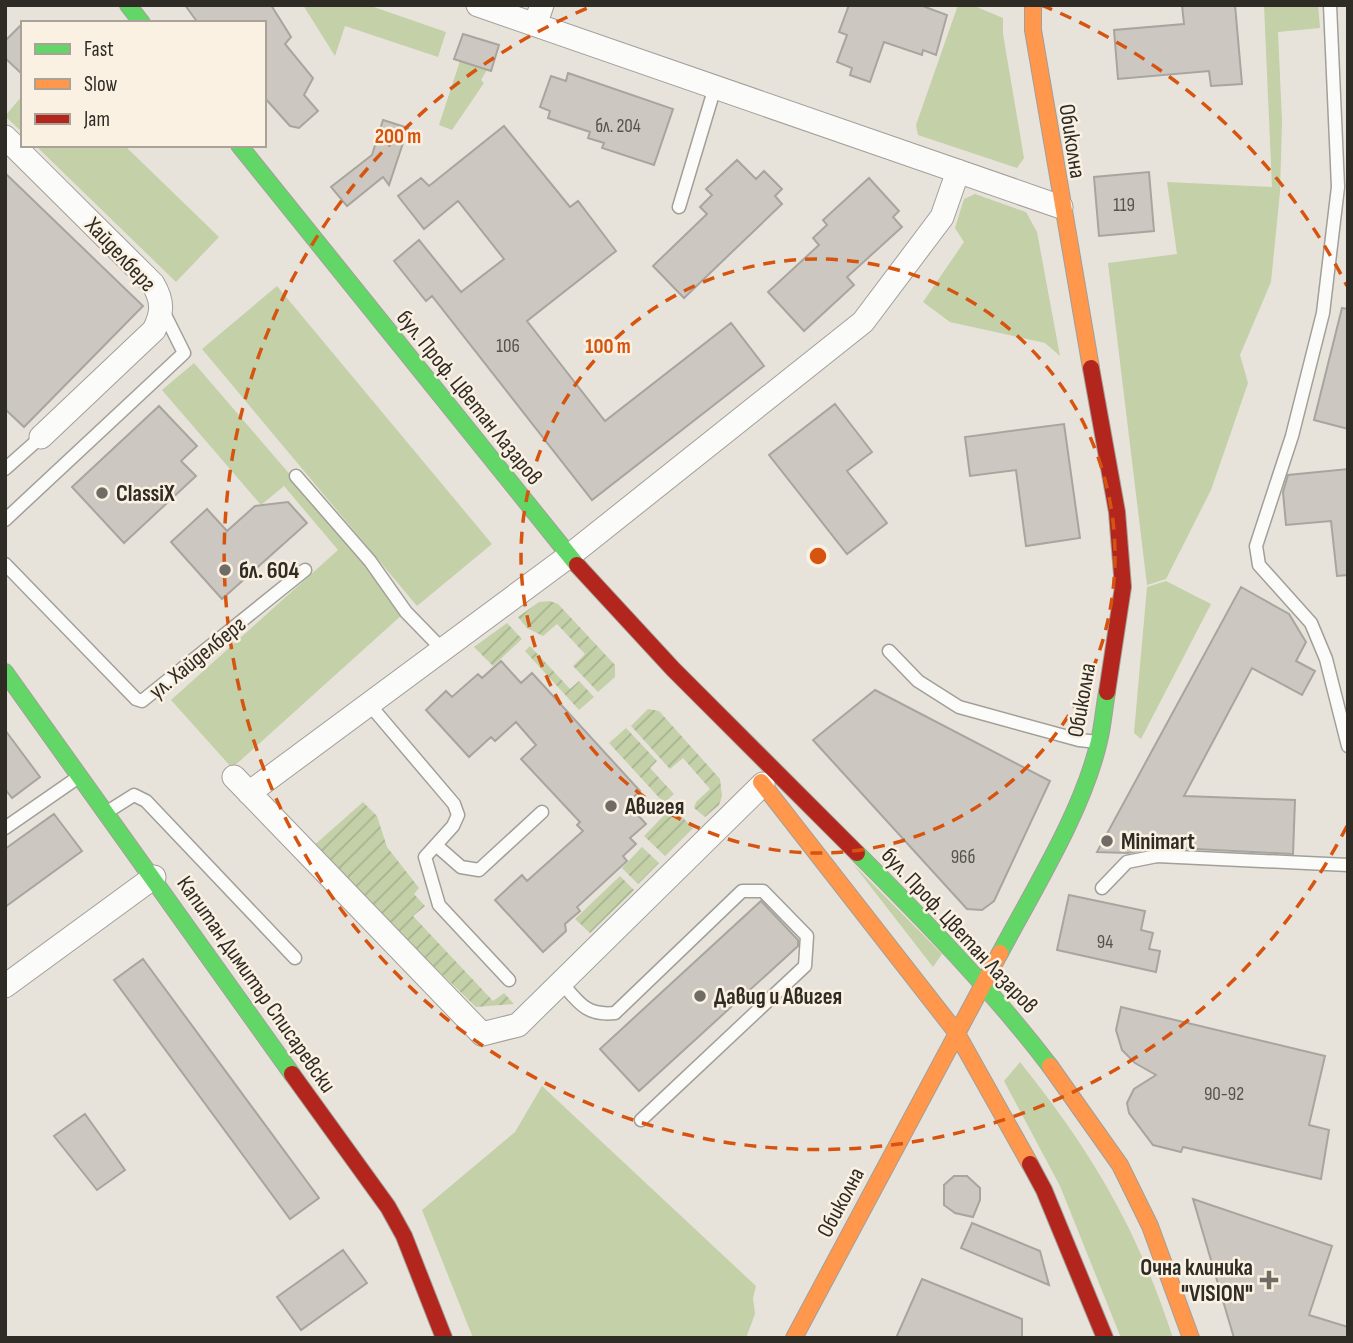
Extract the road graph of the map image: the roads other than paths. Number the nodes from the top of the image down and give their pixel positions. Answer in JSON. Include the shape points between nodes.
{"nodes":[{"id":1,"x":128,"y":5,"type":"edge"},
{"id":2,"x":478,"y":5,"type":"edge"},
{"id":3,"x":1033,"y":5,"type":"edge"},
{"id":4,"x":1330,"y":5,"type":"edge"},
{"id":5,"x":539,"y":15,"type":"edge"},
{"id":6,"x":140,"y":21,"type":"edge"},
{"id":7,"x":715,"y":87,"type":"junction"},
{"id":8,"x":5,"y":137,"type":"edge"},
{"id":9,"x":241,"y":147,"type":"edge"},
{"id":10,"x":958,"y":171,"type":"junction"},
{"id":11,"x":679,"y":207,"type":"dead end"},
{"id":12,"x":1061,"y":207,"type":"junction"},
{"id":13,"x":162,"y":309,"type":"junction"},
{"id":14,"x":41,"y":437,"type":"joint"},
{"id":15,"x":5,"y":468,"type":"edge"},
{"id":16,"x":296,"y":475,"type":"dead end"},
{"id":17,"x":5,"y":520,"type":"edge"},
{"id":18,"x":569,"y":556,"type":"junction"},
{"id":19,"x":5,"y":564,"type":"edge"},
{"id":20,"x":305,"y":570,"type":"dead end"},
{"id":21,"x":442,"y":649,"type":"junction"},
{"id":22,"x":889,"y":651,"type":"dead end"},
{"id":23,"x":674,"y":669,"type":"junction"},
{"id":24,"x":5,"y":672,"type":"edge"},
{"id":25,"x":1341,"y":690,"type":"edge"},
{"id":26,"x":369,"y":704,"type":"junction"},
{"id":27,"x":1099,"y":742,"type":"junction"},
{"id":28,"x":1348,"y":746,"type":"edge"},
{"id":29,"x":80,"y":776,"type":"junction"},
{"id":30,"x":763,"y":784,"type":"junction"},
{"id":31,"x":106,"y":812,"type":"junction"},
{"id":32,"x":542,"y":812,"type":"dead end"},
{"id":33,"x":5,"y":828,"type":"edge"},
{"id":34,"x":437,"y":846,"type":"junction"},
{"id":35,"x":1348,"y":865,"type":"edge"},
{"id":36,"x":154,"y":877,"type":"junction"},
{"id":37,"x":1101,"y":888,"type":"dead end"},
{"id":38,"x":295,"y":958,"type":"dead end"},
{"id":39,"x":509,"y":980,"type":"dead end"},
{"id":40,"x":561,"y":982,"type":"junction"},
{"id":41,"x":984,"y":982,"type":"junction"},
{"id":42,"x":5,"y":986,"type":"edge"},
{"id":43,"x":956,"y":1032,"type":"junction"},
{"id":44,"x":641,"y":1120,"type":"dead end"},
{"id":45,"x":444,"y":1338,"type":"edge"},
{"id":46,"x":794,"y":1338,"type":"edge"},
{"id":47,"x":1105,"y":1338,"type":"edge"},
{"id":48,"x":1191,"y":1338,"type":"edge"}],
"edges":[{"from":1,"to":6,"type":"main road"},
{"from":2,"to":5,"type":"street"},
{"from":3,"to":12,"type":"main road","name":"Обиколна","via":[[1032,30]]},
{"from":4,"to":25,"type":"lane","via":[[1338,187],[1323,313],[1292,436],[1256,546],[1259,565],[1311,623]]},
{"from":5,"to":7,"type":"street"},
{"from":7,"to":10,"type":"street"},
{"from":7,"to":11,"type":"lane"},
{"from":8,"to":13,"type":"street","name":"Хайделберг","via":[[153,284]]},
{"from":9,"to":18,"type":"main road","name":"бул. Проф. Цветан Лазаров"},
{"from":10,"to":12,"type":"street"},
{"from":10,"to":18,"type":"street","via":[[942,217],[863,322]]},
{"from":12,"to":27,"type":"main road","name":"Обиколна","via":[[1117,512],[1123,587]]},
{"from":13,"to":14,"type":"street","name":"Хайделберг","via":[[154,330]]},
{"from":13,"to":17,"type":"lane","via":[[184,353]]},
{"from":14,"to":15,"type":"lane"},
{"from":16,"to":21,"type":"lane","via":[[370,561],[406,612]]},
{"from":18,"to":21,"type":"street"},
{"from":18,"to":23,"type":"main road","name":"бул. Проф. Цветан Лазаров"},
{"from":19,"to":20,"type":"lane","name":"ул. Хайделберг","via":[[142,701]]},
{"from":21,"to":26,"type":"street"},
{"from":22,"to":27,"type":"lane","via":[[918,681],[959,707]]},
{"from":23,"to":30,"type":"main road","name":"бул. Проф. Цветан Лазаров"},
{"from":23,"to":41,"type":"main road","name":"бул. Проф. Цветан Лазаров"},
{"from":24,"to":29,"type":"main road","name":"Капитан Димитър Списаревски"},
{"from":25,"to":28,"type":"lane"},
{"from":26,"to":34,"type":"lane","via":[[454,804],[458,815]]},
{"from":26,"to":40,"type":"street","via":[[241,785],[482,1034],[518,1025]]},
{"from":27,"to":41,"type":"main road","name":"Обиколна","via":[[1054,854]]},
{"from":29,"to":31,"type":"main road","name":"Капитан Димитър Списаревски"},
{"from":29,"to":33,"type":"lane"},
{"from":30,"to":40,"type":"street"},
{"from":30,"to":43,"type":"main road","name":"бул. Проф. Цветан Лазаров"},
{"from":31,"to":36,"type":"main road","name":"Капитан Димитър Списаревски"},
{"from":31,"to":38,"type":"lane","via":[[134,795],[146,801]]},
{"from":32,"to":34,"type":"lane","via":[[479,870],[461,867]]},
{"from":34,"to":39,"type":"lane","via":[[425,857],[439,905]]},
{"from":35,"to":37,"type":"lane","via":[[1157,856],[1127,862]]},
{"from":36,"to":42,"type":"street"},
{"from":36,"to":45,"type":"main road","name":"Капитан Димитър Списаревски","via":[[388,1207]]},
{"from":40,"to":44,"type":"lane","via":[[583,1007],[598,1015],[615,1013],[742,891],[755,888],[807,936],[805,966]]},
{"from":41,"to":43,"type":"main road","name":"Обиколна"},
{"from":41,"to":48,"type":"main road","name":"бул. Проф. Цветан Лазаров","via":[[1079,1103],[1120,1165],[1150,1226]]},
{"from":43,"to":46,"type":"main road","name":"Обиколна"},
{"from":43,"to":47,"type":"main road","name":"бул. Проф. Цветан Лазаров","via":[[1044,1190]]}]}
